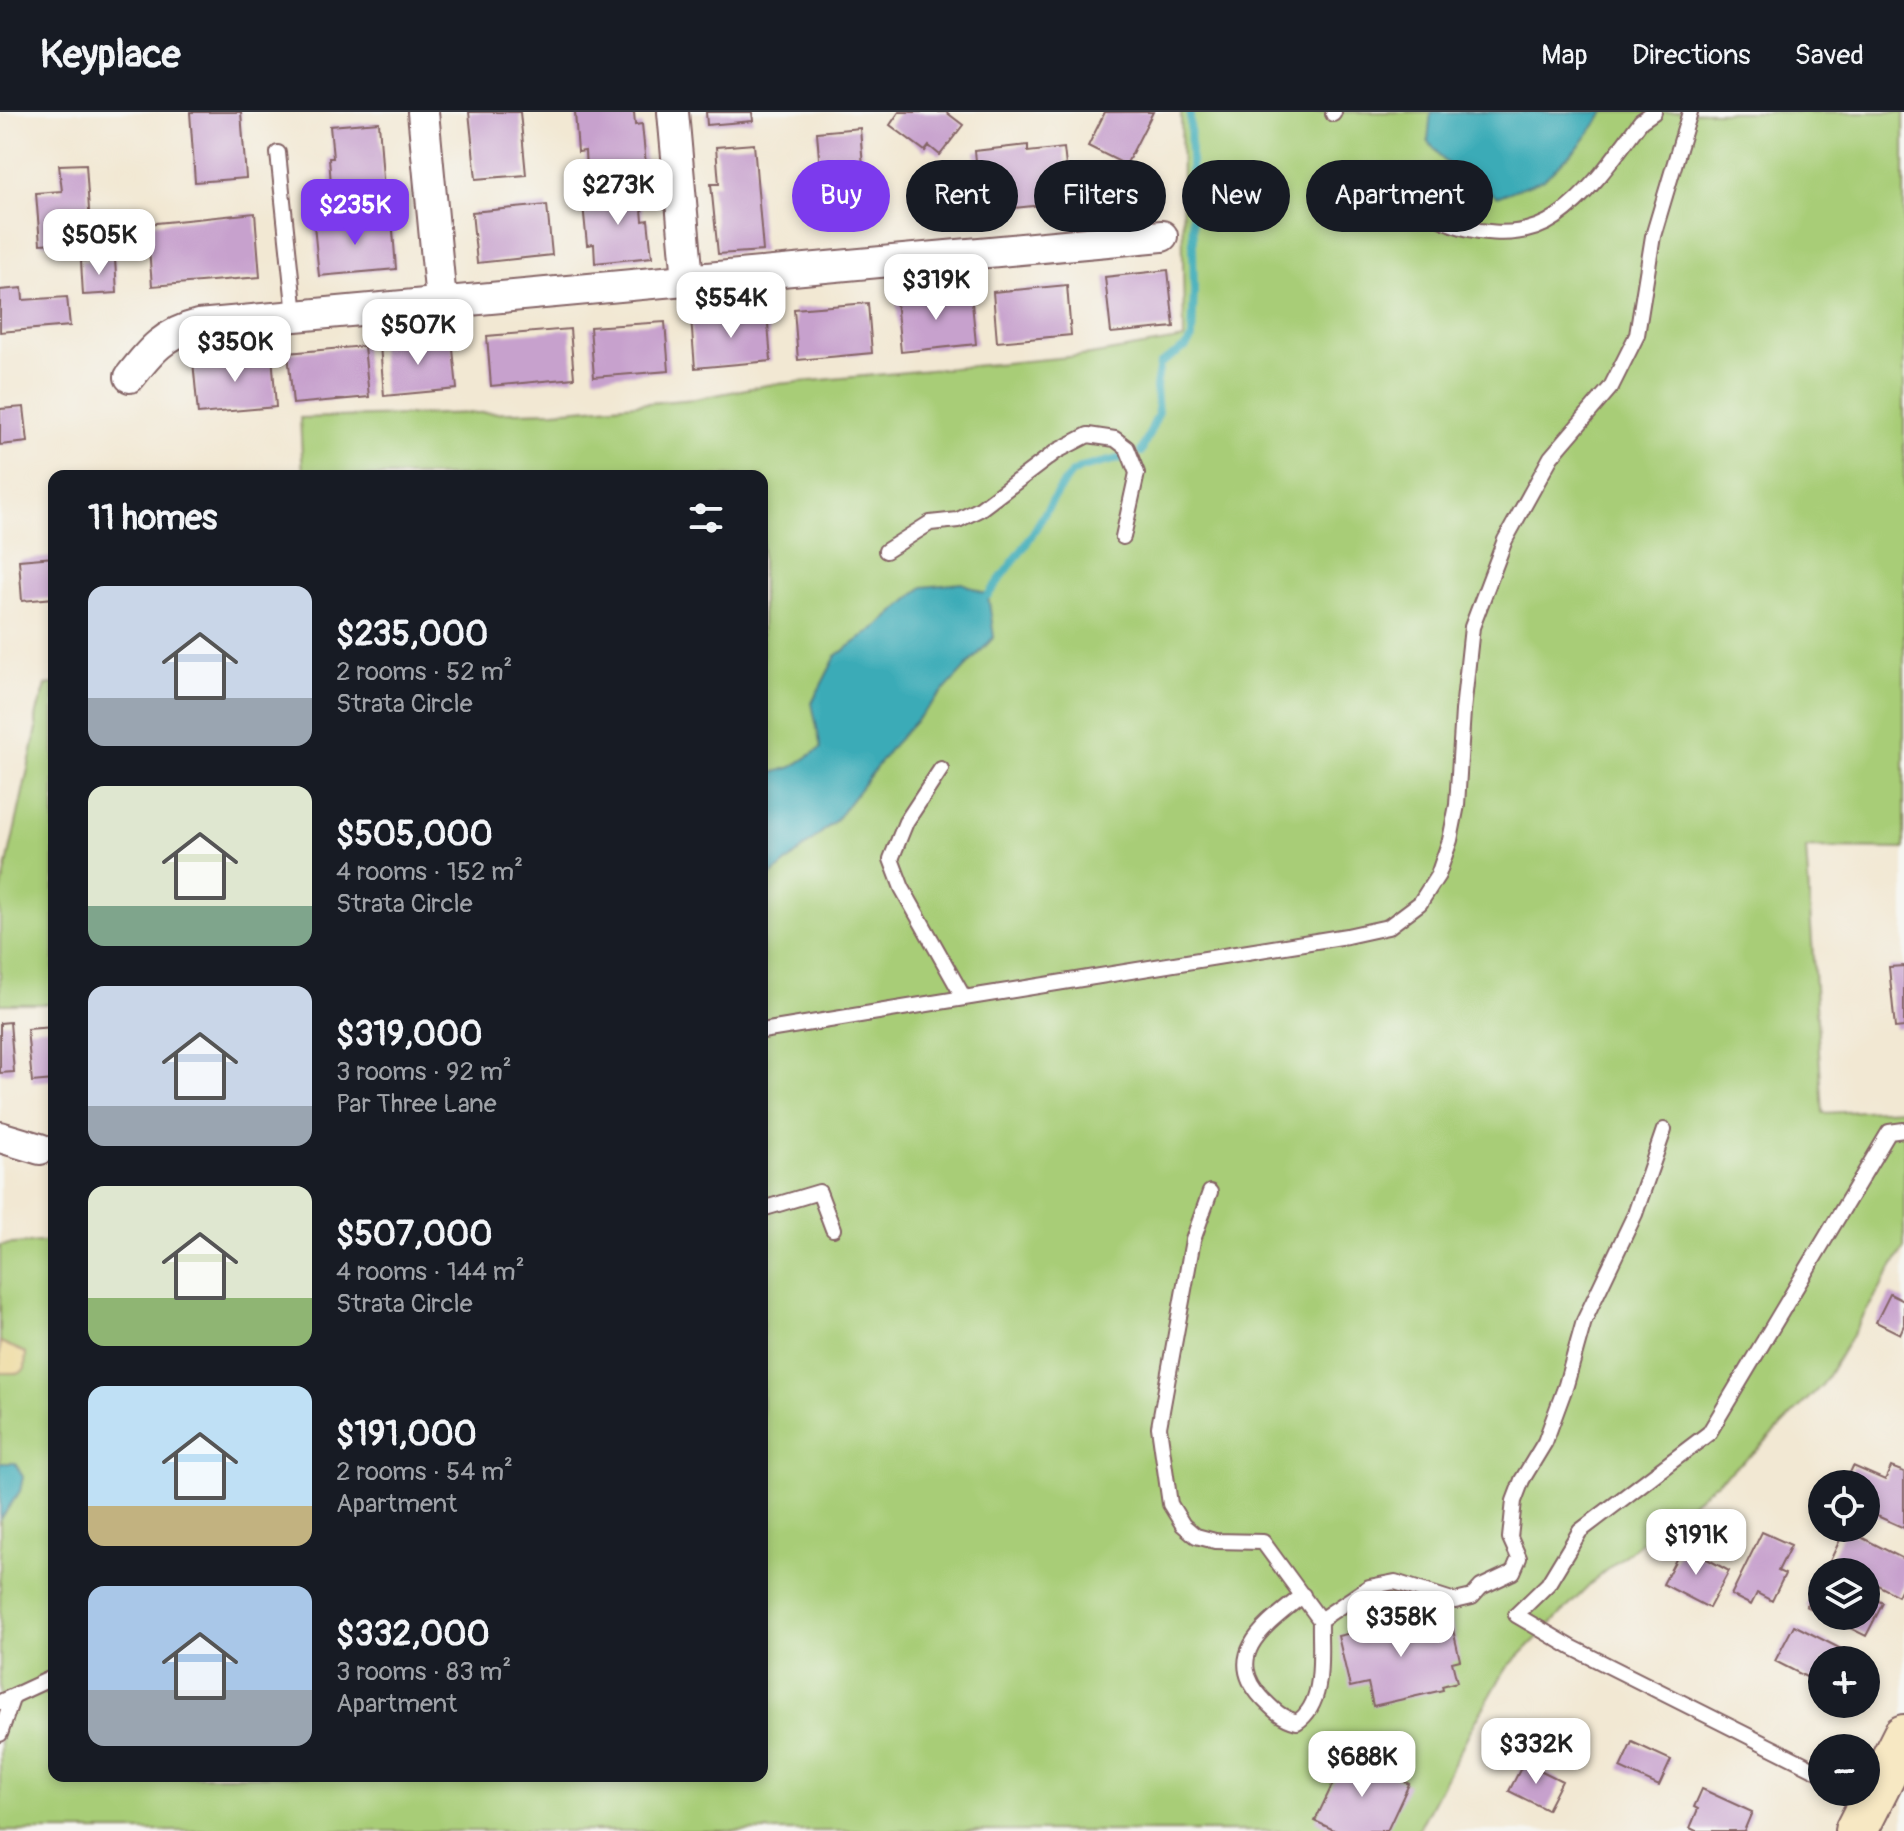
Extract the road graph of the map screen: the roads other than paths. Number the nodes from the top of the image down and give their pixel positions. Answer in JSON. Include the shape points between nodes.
{"nodes":[{"id":1,"x":423,"y":112,"type":"edge"},
{"id":2,"x":673,"y":112,"type":"edge"},
{"id":3,"x":1654,"y":112,"type":"edge"},
{"id":4,"x":1690,"y":112,"type":"edge"},
{"id":5,"x":278,"y":153,"type":"dead end"},
{"id":6,"x":1489,"y":232,"type":"edge"},
{"id":7,"x":1162,"y":236,"type":"dead end"},
{"id":8,"x":688,"y":280,"type":"junction"},
{"id":9,"x":441,"y":301,"type":"junction"},
{"id":10,"x":295,"y":315,"type":"junction"},
{"id":11,"x":130,"y":377,"type":"dead end"},
{"id":12,"x":1123,"y":537,"type":"dead end"},
{"id":13,"x":886,"y":551,"type":"dead end"},
{"id":14,"x":941,"y":769,"type":"dead end"},
{"id":15,"x":964,"y":998,"type":"junction"},
{"id":16,"x":768,"y":1030,"type":"edge"},
{"id":17,"x":1664,"y":1130,"type":"dead end"},
{"id":18,"x":1904,"y":1130,"type":"edge"},
{"id":19,"x":0,"y":1137,"type":"edge"},
{"id":20,"x":40,"y":1149,"type":"dead end"},
{"id":21,"x":1210,"y":1192,"type":"dead end"},
{"id":22,"x":768,"y":1207,"type":"edge"},
{"id":23,"x":833,"y":1229,"type":"dead end"},
{"id":24,"x":1303,"y":1595,"type":"junction"},
{"id":25,"x":1320,"y":1620,"type":"junction"},
{"id":26,"x":48,"y":1680,"type":"edge"},
{"id":27,"x":7,"y":1699,"type":"edge"},
{"id":28,"x":0,"y":1734,"type":"edge"},
{"id":29,"x":1904,"y":1736,"type":"edge"},
{"id":30,"x":1808,"y":1766,"type":"edge"},
{"id":31,"x":1862,"y":1807,"type":"edge"}],
"edges":[{"from":1,"to":9,"type":"street"},
{"from":2,"to":8,"type":"street"},
{"from":3,"to":6,"type":"lane","via":[[1554,218],[1522,231]]},
{"from":4,"to":15,"type":"lane","via":[[1653,236],[1637,335],[1611,387],[1551,457],[1505,540],[1472,627],[1455,817],[1438,875],[1420,903],[1388,927],[1361,933]]},
{"from":5,"to":10,"type":"lane"},
{"from":7,"to":8,"type":"street"},
{"from":8,"to":9,"type":"street"},
{"from":9,"to":10,"type":"street"},
{"from":10,"to":11,"type":"street","via":[[185,328],[151,349]]},
{"from":12,"to":13,"type":"lane","via":[[1137,473],[1127,448],[1115,439],[1088,435],[1057,451],[980,509],[958,520],[930,523]]},
{"from":14,"to":15,"type":"lane","via":[[906,822],[891,859]]},
{"from":15,"to":16,"type":"lane"},
{"from":17,"to":25,"type":"lane","via":[[1635,1214],[1584,1321],[1545,1442],[1514,1501],[1510,1538],[1519,1558],[1513,1572],[1472,1597],[1455,1601],[1395,1582],[1369,1587]]},
{"from":18,"to":30,"type":"lane","via":[[1889,1132],[1709,1433],[1580,1531],[1548,1584],[1516,1615]]},
{"from":19,"to":20,"type":"street"},
{"from":21,"to":24,"type":"lane","via":[[1193,1240],[1159,1427],[1170,1504],[1196,1536],[1263,1542]]},
{"from":22,"to":23,"type":"lane","via":[[819,1192]]},
{"from":24,"to":25,"type":"lane"},
{"from":24,"to":25,"type":"lane","via":[[1249,1644],[1245,1663],[1256,1691],[1282,1718],[1297,1722],[1316,1699]]},
{"from":26,"to":27,"type":"lane"},
{"from":27,"to":28,"type":"lane"},
{"from":29,"to":31,"type":"street"}]}
